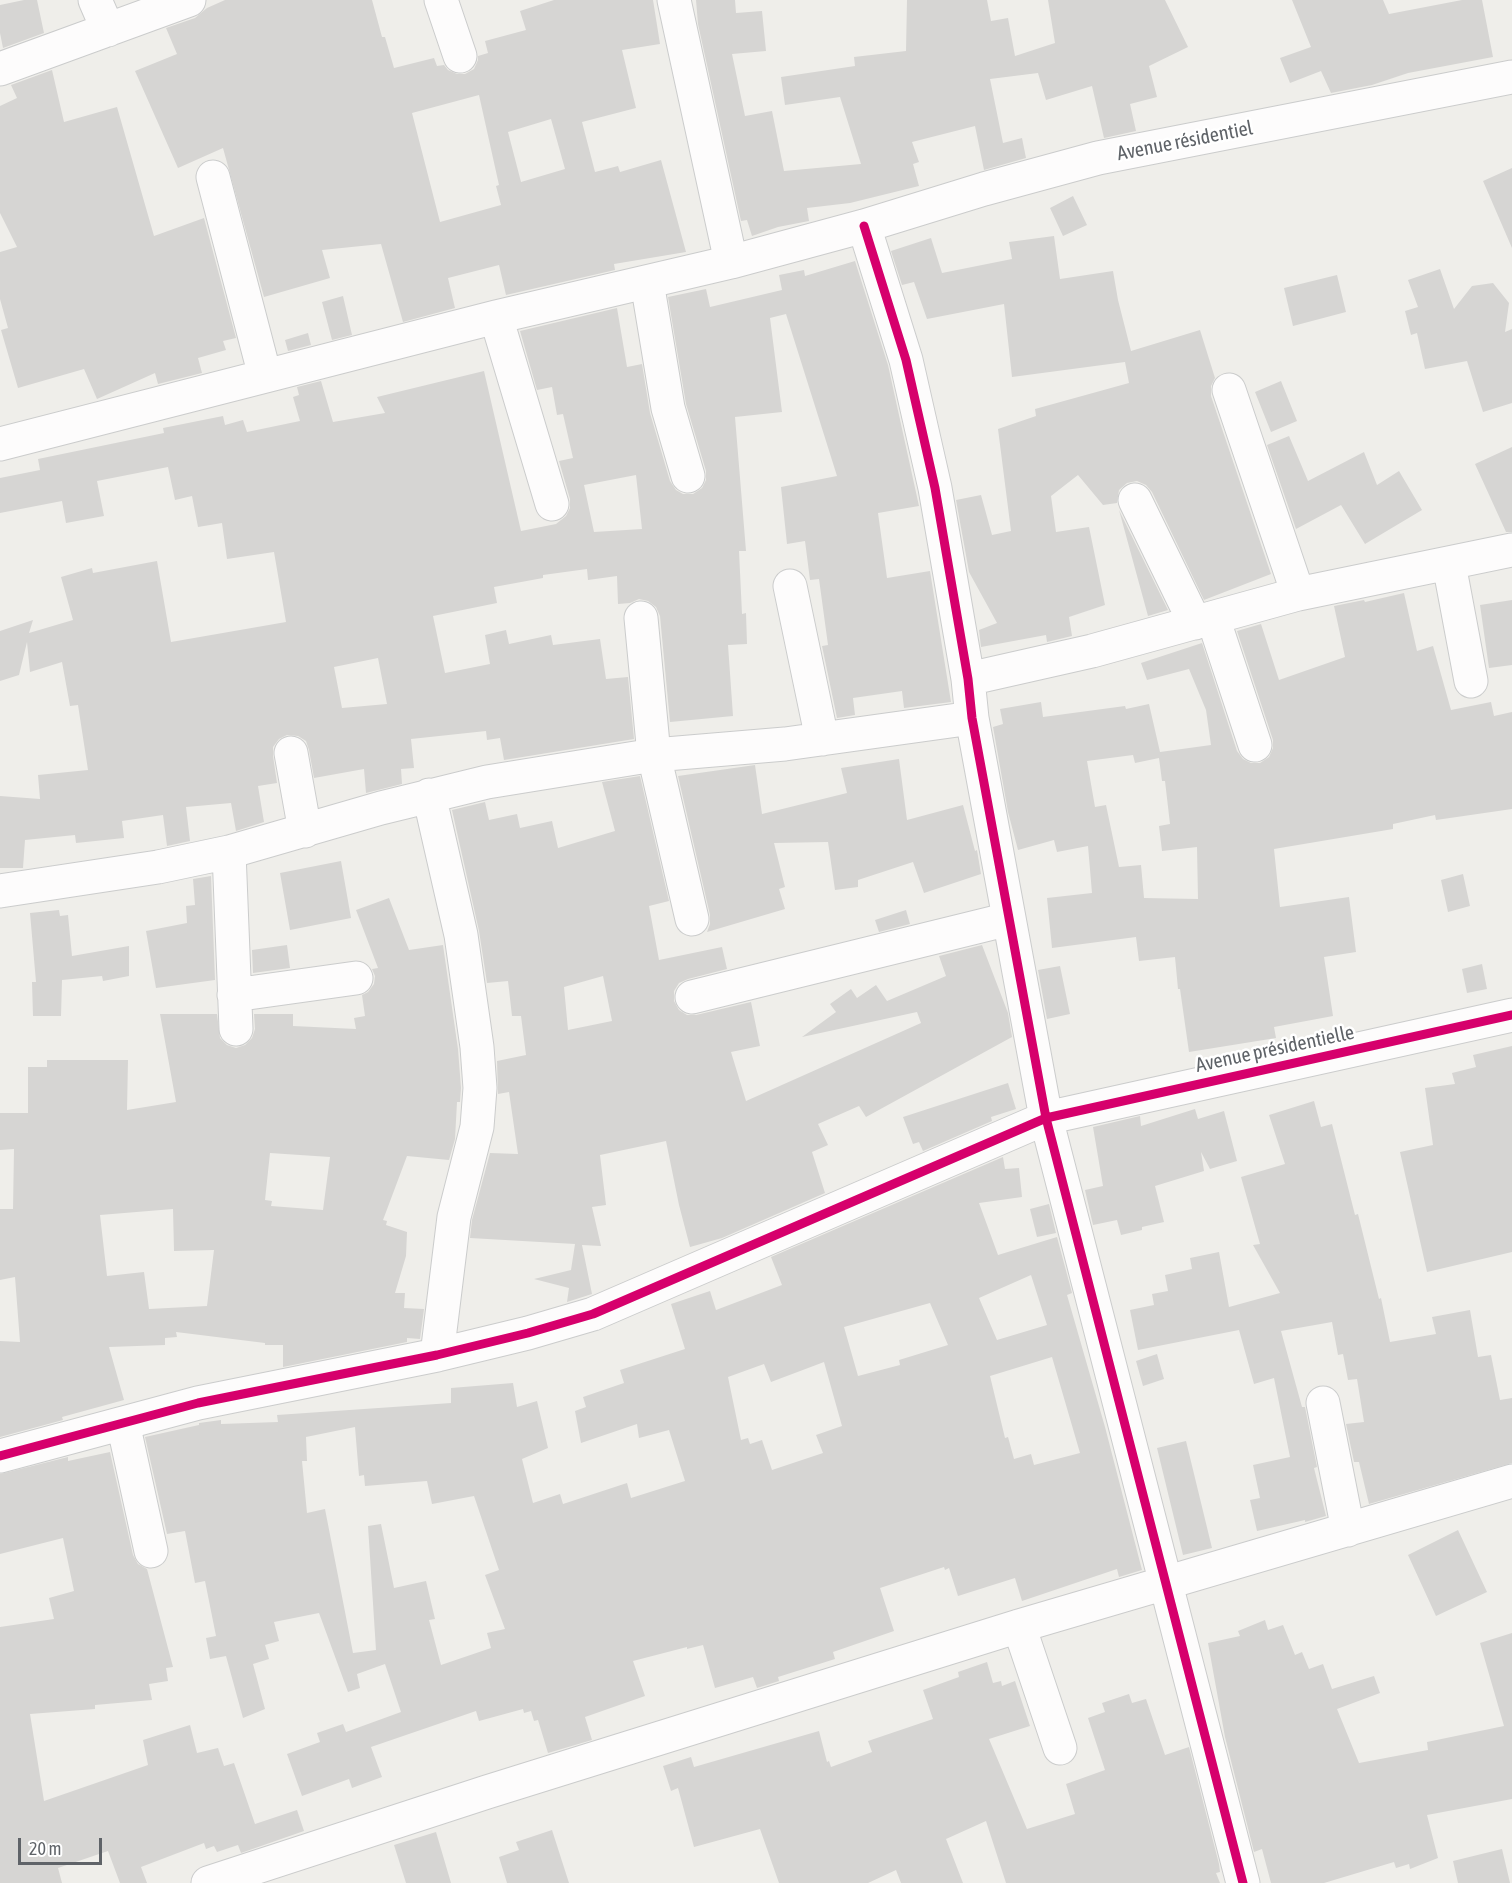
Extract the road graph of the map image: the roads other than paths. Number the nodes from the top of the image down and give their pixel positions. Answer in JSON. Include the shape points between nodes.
{"nodes":[{"id":1,"x":95,"y":0,"type":"edge"},
{"id":2,"x":189,"y":0,"type":"edge"},
{"id":3,"x":441,"y":0,"type":"edge"},
{"id":4,"x":674,"y":0,"type":"edge"},
{"id":5,"x":108,"y":30,"type":"junction"},
{"id":6,"x":460,"y":56,"type":"dead end"},
{"id":7,"x":0,"y":69,"type":"edge"},
{"id":8,"x":1512,"y":77,"type":"edge"},
{"id":9,"x":213,"y":177,"type":"dead end"},
{"id":10,"x":864,"y":226,"type":"junction"},
{"id":11,"x":731,"y":262,"type":"junction"},
{"id":12,"x":647,"y":282,"type":"junction"},
{"id":13,"x":496,"y":317,"type":"junction"},
{"id":14,"x":264,"y":376,"type":"junction"},
{"id":15,"x":1229,"y":390,"type":"dead end"},
{"id":16,"x":0,"y":444,"type":"edge"},
{"id":17,"x":688,"y":476,"type":"dead end"},
{"id":18,"x":1135,"y":500,"type":"dead end"},
{"id":19,"x":552,"y":504,"type":"dead end"},
{"id":20,"x":1512,"y":550,"type":"edge"},
{"id":21,"x":1449,"y":564,"type":"junction"},
{"id":22,"x":790,"y":586,"type":"dead end"},
{"id":23,"x":1298,"y":594,"type":"junction"},
{"id":24,"x":641,"y":618,"type":"dead end"},
{"id":25,"x":1204,"y":621,"type":"junction"},
{"id":26,"x":968,"y":679,"type":"junction"},
{"id":27,"x":1471,"y":681,"type":"dead end"},
{"id":28,"x":972,"y":718,"type":"junction"},
{"id":29,"x":822,"y":739,"type":"junction"},
{"id":30,"x":1255,"y":745,"type":"dead end"},
{"id":31,"x":291,"y":753,"type":"dead end"},
{"id":32,"x":654,"y":755,"type":"junction"},
{"id":33,"x":429,"y":795,"type":"junction"},
{"id":34,"x":305,"y":831,"type":"junction"},
{"id":35,"x":229,"y":852,"type":"junction"},
{"id":36,"x":0,"y":891,"type":"edge"},
{"id":37,"x":692,"y":919,"type":"dead end"},
{"id":38,"x":1009,"y":919,"type":"junction"},
{"id":39,"x":356,"y":978,"type":"dead end"},
{"id":40,"x":234,"y":995,"type":"junction"},
{"id":41,"x":692,"y":997,"type":"dead end"},
{"id":42,"x":1512,"y":1015,"type":"edge"},
{"id":43,"x":236,"y":1029,"type":"dead end"},
{"id":44,"x":1046,"y":1118,"type":"junction"},
{"id":45,"x":437,"y":1355,"type":"junction"},
{"id":46,"x":1323,"y":1403,"type":"dead end"},
{"id":47,"x":123,"y":1423,"type":"junction"},
{"id":48,"x":0,"y":1456,"type":"edge"},
{"id":49,"x":1512,"y":1481,"type":"edge"},
{"id":50,"x":1348,"y":1530,"type":"junction"},
{"id":51,"x":151,"y":1551,"type":"dead end"},
{"id":52,"x":1165,"y":1583,"type":"junction"},
{"id":53,"x":1019,"y":1626,"type":"junction"},
{"id":54,"x":1060,"y":1748,"type":"dead end"},
{"id":55,"x":208,"y":1883,"type":"edge"},
{"id":56,"x":1242,"y":1883,"type":"edge"}],
"edges":[{"from":1,"to":5,"type":"street"},
{"from":2,"to":5,"type":"street"},
{"from":3,"to":6,"type":"street"},
{"from":4,"to":11,"type":"street"},
{"from":5,"to":7,"type":"street"},
{"from":8,"to":10,"type":"street","name":"Avenue résidentiel","via":[[1098,158]]},
{"from":9,"to":14,"type":"street"},
{"from":10,"to":11,"type":"street","name":"Avenue résidentiel"},
{"from":10,"to":26,"type":"street","via":[[909,371],[935,488]]},
{"from":11,"to":12,"type":"street","name":"Avenue résidentiel"},
{"from":12,"to":13,"type":"street","name":"Avenue résidentiel"},
{"from":12,"to":17,"type":"street","via":[[668,408]]},
{"from":13,"to":14,"type":"street","name":"Avenue résidentiel"},
{"from":13,"to":19,"type":"street"},
{"from":14,"to":16,"type":"street","name":"Avenue résidentiel"},
{"from":15,"to":23,"type":"street"},
{"from":18,"to":25,"type":"street"},
{"from":20,"to":21,"type":"street"},
{"from":21,"to":23,"type":"street"},
{"from":21,"to":27,"type":"street"},
{"from":22,"to":29,"type":"street"},
{"from":23,"to":25,"type":"street"},
{"from":24,"to":32,"type":"street"},
{"from":25,"to":26,"type":"street"},
{"from":25,"to":30,"type":"street"},
{"from":26,"to":28,"type":"street"},
{"from":28,"to":29,"type":"street"},
{"from":28,"to":38,"type":"street"},
{"from":29,"to":32,"type":"street"},
{"from":31,"to":34,"type":"street"},
{"from":32,"to":33,"type":"street"},
{"from":32,"to":37,"type":"street"},
{"from":33,"to":34,"type":"street"},
{"from":33,"to":45,"type":"street","via":[[461,935],[480,1088],[477,1127],[454,1217]]},
{"from":34,"to":35,"type":"street"},
{"from":35,"to":36,"type":"street"},
{"from":35,"to":40,"type":"street"},
{"from":38,"to":41,"type":"street"},
{"from":38,"to":44,"type":"street"},
{"from":39,"to":40,"type":"street"},
{"from":40,"to":43,"type":"street"},
{"from":42,"to":44,"type":"street","name":"Avenue présidentielle"},
{"from":44,"to":45,"type":"street","name":"Avenue présidentielle","via":[[593,1314]]},
{"from":44,"to":52,"type":"street"},
{"from":45,"to":47,"type":"street","name":"Avenue présidentielle","via":[[198,1403]]},
{"from":46,"to":50,"type":"street"},
{"from":47,"to":48,"type":"street","name":"Avenue présidentielle"},
{"from":47,"to":51,"type":"street"},
{"from":49,"to":50,"type":"street"},
{"from":50,"to":52,"type":"street"},
{"from":52,"to":53,"type":"street"},
{"from":52,"to":56,"type":"street"},
{"from":53,"to":54,"type":"street"},
{"from":53,"to":55,"type":"street"}]}
